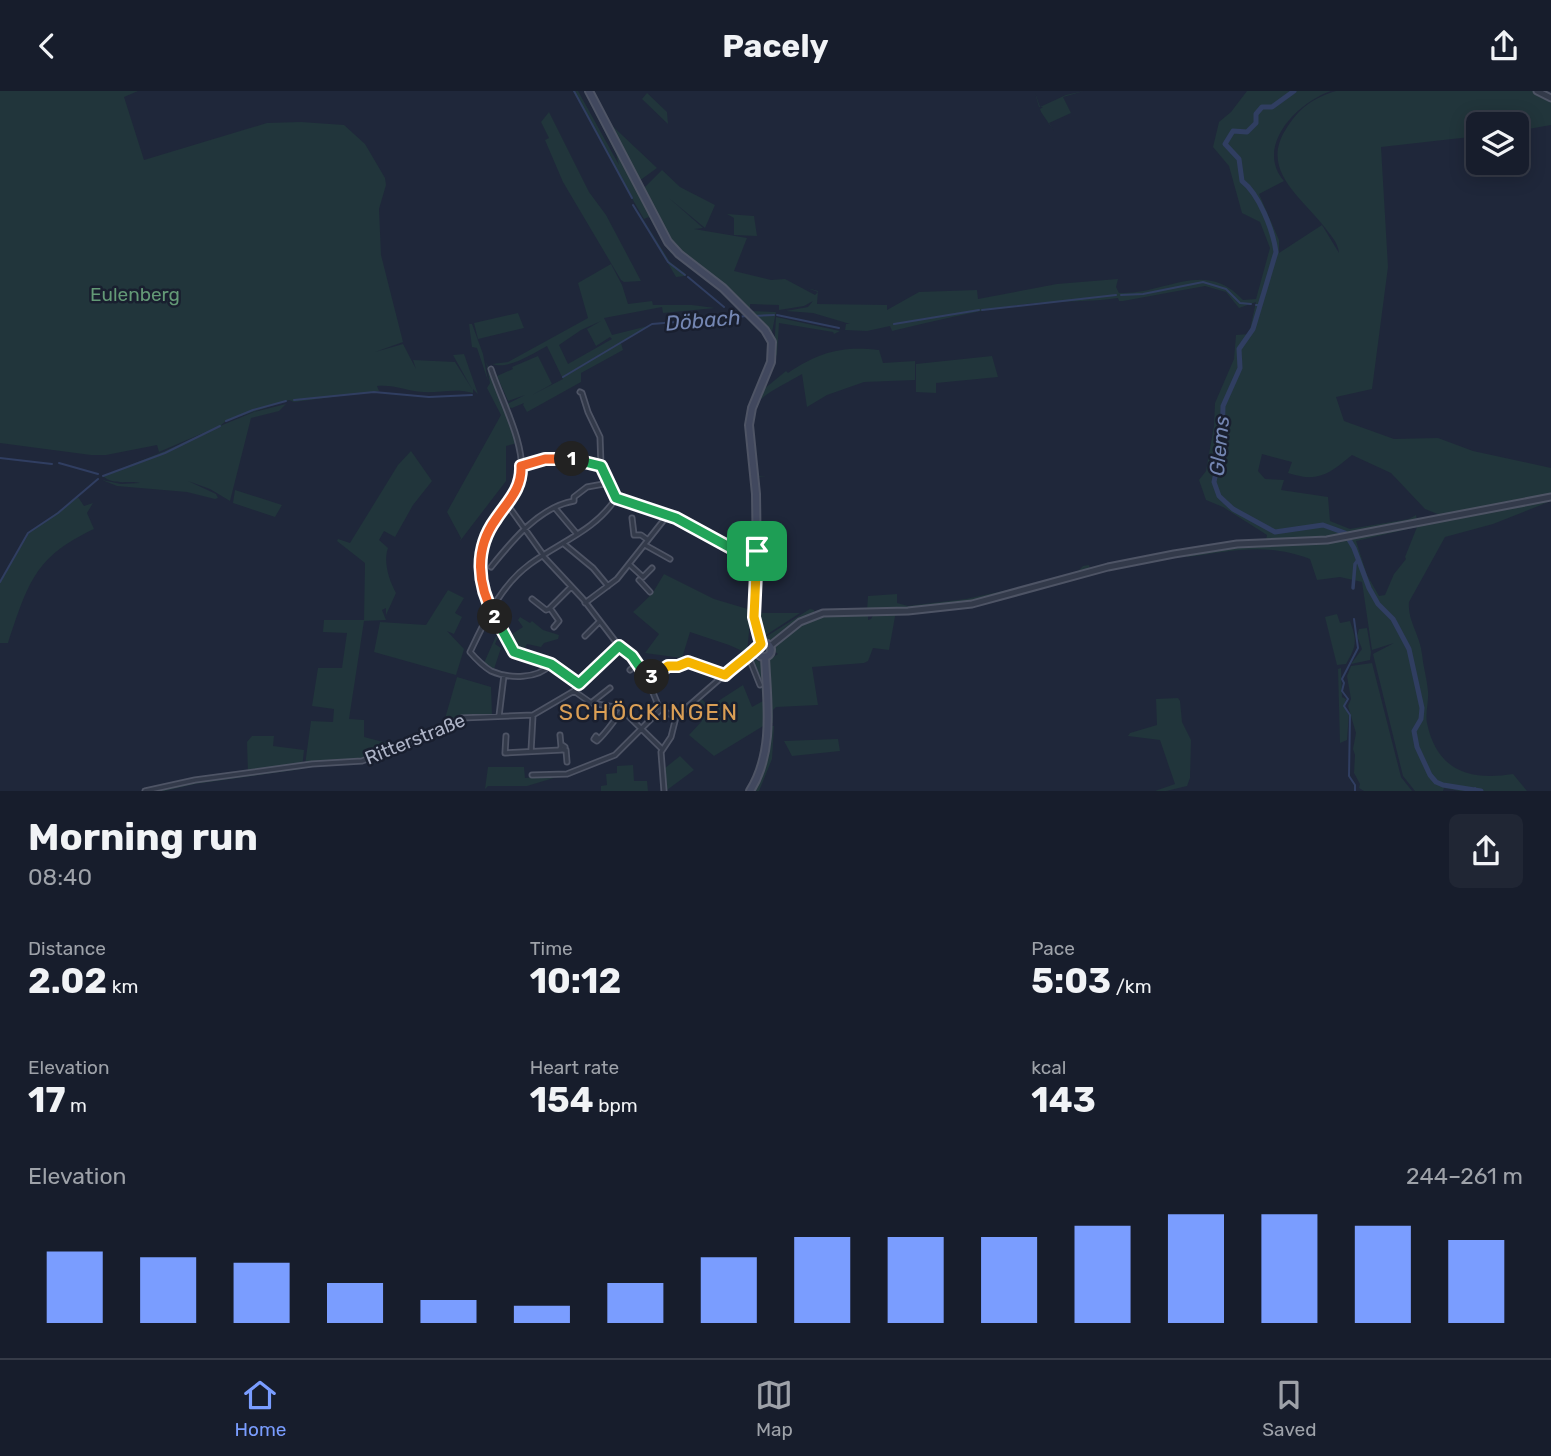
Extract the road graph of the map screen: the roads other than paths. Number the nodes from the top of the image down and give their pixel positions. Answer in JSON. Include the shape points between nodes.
{"nodes":[{"id":1,"x":589,"y":91,"type":"edge"},
{"id":2,"x":1537,"y":91,"type":"edge"},
{"id":3,"x":1551,"y":98,"type":"edge"},
{"id":4,"x":491,"y":369,"type":"dead end"},
{"id":5,"x":580,"y":392,"type":"dead end"},
{"id":6,"x":521,"y":466,"type":"junction"},
{"id":7,"x":601,"y":466,"type":"junction"},
{"id":8,"x":608,"y":483,"type":"junction"},
{"id":9,"x":616,"y":498,"type":"junction"},
{"id":10,"x":1551,"y":498,"type":"edge"},
{"id":11,"x":506,"y":505,"type":"junction"},
{"id":12,"x":555,"y":508,"type":"junction"},
{"id":13,"x":668,"y":515,"type":"junction"},
{"id":14,"x":632,"y":518,"type":"dead end"},
{"id":15,"x":524,"y":529,"type":"junction"},
{"id":16,"x":577,"y":534,"type":"junction"},
{"id":17,"x":563,"y":543,"type":"junction"},
{"id":18,"x":647,"y":543,"type":"junction"},
{"id":19,"x":757,"y":551,"type":"junction"},
{"id":20,"x":542,"y":555,"type":"junction"},
{"id":21,"x":670,"y":559,"type":"dead end"},
{"id":22,"x":630,"y":565,"type":"junction"},
{"id":23,"x":491,"y":567,"type":"dead end"},
{"id":24,"x":652,"y":568,"type":"dead end"},
{"id":25,"x":640,"y":579,"type":"junction"},
{"id":26,"x":608,"y":586,"type":"junction"},
{"id":27,"x":571,"y":587,"type":"junction"},
{"id":28,"x":650,"y":592,"type":"dead end"},
{"id":29,"x":531,"y":599,"type":"dead end"},
{"id":30,"x":585,"y":603,"type":"junction"},
{"id":31,"x":490,"y":608,"type":"junction"},
{"id":32,"x":550,"y":608,"type":"junction"},
{"id":33,"x":599,"y":622,"type":"junction"},
{"id":34,"x":554,"y":627,"type":"dead end"},
{"id":35,"x":585,"y":636,"type":"dead end"},
{"id":36,"x":761,"y":644,"type":"junction"},
{"id":37,"x":619,"y":646,"type":"junction"},
{"id":38,"x":770,"y":646,"type":"junction"},
{"id":39,"x":757,"y":652,"type":"junction"},
{"id":40,"x":748,"y":655,"type":"junction"},
{"id":41,"x":765,"y":657,"type":"junction"},
{"id":42,"x":638,"y":663,"type":"junction"},
{"id":43,"x":551,"y":664,"type":"junction"},
{"id":44,"x":629,"y":670,"type":"dead end"},
{"id":45,"x":504,"y":675,"type":"junction"},
{"id":46,"x":725,"y":675,"type":"junction"},
{"id":47,"x":648,"y":679,"type":"junction"},
{"id":48,"x":579,"y":684,"type":"junction"},
{"id":49,"x":760,"y":685,"type":"dead end"},
{"id":50,"x":610,"y":688,"type":"dead end"},
{"id":51,"x":574,"y":691,"type":"junction"},
{"id":52,"x":591,"y":703,"type":"junction"},
{"id":53,"x":662,"y":709,"type":"junction"},
{"id":54,"x":623,"y":711,"type":"junction"},
{"id":55,"x":533,"y":715,"type":"junction"},
{"id":56,"x":499,"y":716,"type":"junction"},
{"id":57,"x":676,"y":717,"type":"junction"},
{"id":58,"x":642,"y":729,"type":"junction"},
{"id":59,"x":560,"y":735,"type":"dead end"},
{"id":60,"x":506,"y":736,"type":"dead end"},
{"id":61,"x":600,"y":739,"type":"dead end"},
{"id":62,"x":562,"y":748,"type":"junction"},
{"id":63,"x":662,"y":749,"type":"junction"},
{"id":64,"x":531,"y":752,"type":"junction"},
{"id":65,"x":567,"y":762,"type":"dead end"},
{"id":66,"x":532,"y":775,"type":"dead end"},
{"id":67,"x":145,"y":791,"type":"edge"},
{"id":68,"x":664,"y":791,"type":"edge"},
{"id":69,"x":750,"y":791,"type":"edge"}],
"edges":[{"from":1,"to":19,"type":"main road","via":[[668,243],[720,284],[770,336],[773,351],[749,421]]},
{"from":2,"to":3,"type":"street"},
{"from":4,"to":6,"type":"street","via":[[512,424]]},
{"from":5,"to":7,"type":"street","via":[[600,437]]},
{"from":6,"to":7,"type":"street","via":[[554,457]]},
{"from":6,"to":11,"type":"street","via":[[519,485]]},
{"from":7,"to":8,"type":"street"},
{"from":8,"to":9,"type":"street"},
{"from":8,"to":12,"type":"street","via":[[587,487],[574,501]]},
{"from":9,"to":13,"type":"street"},
{"from":9,"to":16,"type":"street","via":[[590,527]]},
{"from":10,"to":38,"type":"street","via":[[1302,543],[1237,544],[1174,554],[959,606],[823,613],[800,622]]},
{"from":11,"to":15,"type":"street"},
{"from":11,"to":31,"type":"street","via":[[482,548],[479,572]]},
{"from":12,"to":15,"type":"street"},
{"from":12,"to":16,"type":"street"},
{"from":13,"to":18,"type":"street"},
{"from":13,"to":19,"type":"street","via":[[731,548]]},
{"from":14,"to":18,"type":"street","via":[[634,535],[641,535]]},
{"from":15,"to":20,"type":"street"},
{"from":15,"to":23,"type":"street"},
{"from":16,"to":17,"type":"street"},
{"from":17,"to":20,"type":"street"},
{"from":17,"to":26,"type":"street"},
{"from":18,"to":21,"type":"street"},
{"from":18,"to":22,"type":"street"},
{"from":19,"to":36,"type":"main road","via":[[754,617]]},
{"from":20,"to":27,"type":"street"},
{"from":20,"to":31,"type":"street"},
{"from":22,"to":25,"type":"street"},
{"from":22,"to":26,"type":"street"},
{"from":24,"to":25,"type":"street"},
{"from":25,"to":28,"type":"street"},
{"from":26,"to":30,"type":"street"},
{"from":27,"to":30,"type":"street"},
{"from":27,"to":32,"type":"street"},
{"from":29,"to":32,"type":"street","via":[[546,610]]},
{"from":30,"to":33,"type":"street"},
{"from":31,"to":43,"type":"street","via":[[514,652]]},
{"from":31,"to":45,"type":"street","via":[[470,652]]},
{"from":32,"to":34,"type":"street","via":[[559,621]]},
{"from":33,"to":35,"type":"street"},
{"from":33,"to":37,"type":"street"},
{"from":36,"to":38,"type":"main road"},
{"from":36,"to":39,"type":"main road"},
{"from":37,"to":42,"type":"street"},
{"from":37,"to":48,"type":"street","name":"Ritterstraße"},
{"from":38,"to":41,"type":"main road","via":[[771,654]]},
{"from":39,"to":40,"type":"street"},
{"from":39,"to":41,"type":"main road"},
{"from":40,"to":46,"type":"street"},
{"from":40,"to":49,"type":"street"},
{"from":41,"to":69,"type":"main road","via":[[767,743]]},
{"from":42,"to":44,"type":"street"},
{"from":42,"to":47,"type":"street"},
{"from":43,"to":45,"type":"street","via":[[538,674]]},
{"from":43,"to":48,"type":"street"},
{"from":45,"to":56,"type":"street"},
{"from":46,"to":47,"type":"street","via":[[688,662],[668,666]]},
{"from":46,"to":57,"type":"street"},
{"from":47,"to":53,"type":"street"},
{"from":48,"to":51,"type":"street","name":"Ritterstraße"},
{"from":50,"to":52,"type":"street"},
{"from":51,"to":52,"type":"street"},
{"from":51,"to":55,"type":"street","name":"Ritterstraße"},
{"from":52,"to":54,"type":"street"},
{"from":53,"to":57,"type":"street"},
{"from":53,"to":58,"type":"street"},
{"from":54,"to":58,"type":"street"},
{"from":54,"to":61,"type":"street"},
{"from":55,"to":56,"type":"street","name":"Ritterstraße"},
{"from":55,"to":64,"type":"street"},
{"from":56,"to":67,"type":"street","name":"Ritterstraße","via":[[461,718],[362,761],[195,780]]},
{"from":57,"to":63,"type":"street"},
{"from":58,"to":63,"type":"street"},
{"from":58,"to":66,"type":"street","via":[[603,761],[567,774]]},
{"from":59,"to":62,"type":"street"},
{"from":60,"to":64,"type":"street","via":[[505,753]]},
{"from":62,"to":64,"type":"street"},
{"from":62,"to":65,"type":"street"},
{"from":63,"to":68,"type":"street"}]}
